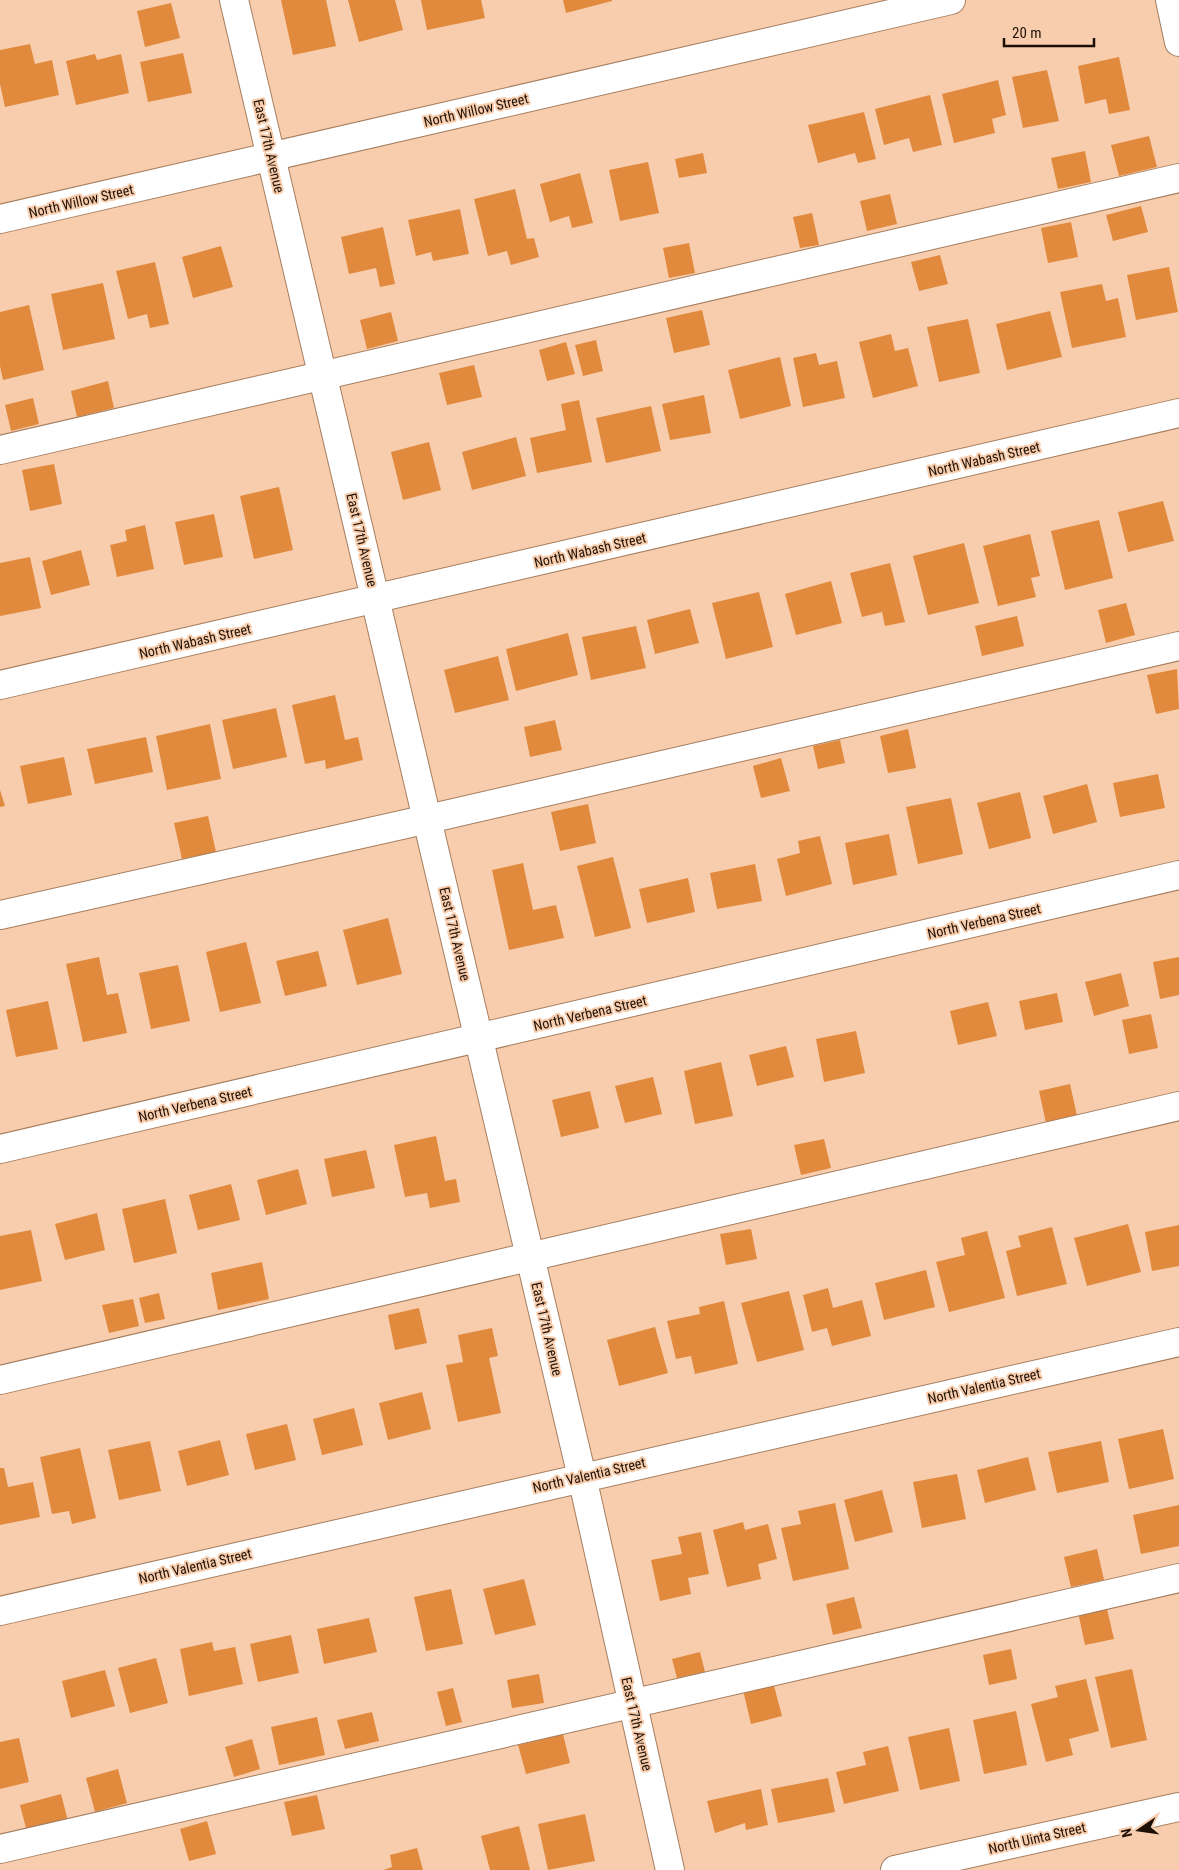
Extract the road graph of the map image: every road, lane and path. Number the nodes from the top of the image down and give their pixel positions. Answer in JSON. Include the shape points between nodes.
{"nodes":[{"id":1,"x":234,"y":0,"type":"edge"},
{"id":2,"x":951,"y":0,"type":"edge"},
{"id":3,"x":1170,"y":0,"type":"edge"},
{"id":4,"x":1179,"y":42,"type":"edge"},
{"id":5,"x":271,"y":158,"type":"junction"},
{"id":6,"x":1179,"y":178,"type":"edge"},
{"id":7,"x":0,"y":219,"type":"edge"},
{"id":8,"x":323,"y":375,"type":"junction"},
{"id":9,"x":1179,"y":413,"type":"edge"},
{"id":10,"x":0,"y":450,"type":"edge"},
{"id":11,"x":376,"y":600,"type":"junction"},
{"id":12,"x":1179,"y":646,"type":"edge"},
{"id":13,"x":0,"y":685,"type":"edge"},
{"id":14,"x":428,"y":819,"type":"junction"},
{"id":15,"x":1179,"y":875,"type":"edge"},
{"id":16,"x":0,"y":915,"type":"edge"},
{"id":17,"x":479,"y":1039,"type":"junction"},
{"id":18,"x":1179,"y":1106,"type":"edge"},
{"id":19,"x":0,"y":1149,"type":"edge"},
{"id":20,"x":530,"y":1257,"type":"junction"},
{"id":21,"x":1179,"y":1342,"type":"edge"},
{"id":22,"x":0,"y":1380,"type":"edge"},
{"id":23,"x":582,"y":1477,"type":"junction"},
{"id":24,"x":1179,"y":1578,"type":"edge"},
{"id":25,"x":0,"y":1611,"type":"edge"},
{"id":26,"x":632,"y":1704,"type":"junction"},
{"id":27,"x":1179,"y":1807,"type":"edge"},
{"id":28,"x":0,"y":1849,"type":"edge"},
{"id":29,"x":670,"y":1870,"type":"edge"},
{"id":30,"x":895,"y":1870,"type":"edge"}],
"edges":[{"from":1,"to":5,"type":"street","name":"East 17th Avenue"},
{"from":2,"to":5,"type":"street","name":"North Willow Street"},
{"from":3,"to":4,"type":"street"},
{"from":5,"to":7,"type":"street","name":"North Willow Street"},
{"from":5,"to":8,"type":"street","name":"East 17th Avenue"},
{"from":6,"to":8,"type":"street"},
{"from":8,"to":10,"type":"street"},
{"from":8,"to":11,"type":"street","name":"East 17th Avenue"},
{"from":9,"to":11,"type":"street","name":"North Wabash Street"},
{"from":11,"to":13,"type":"street","name":"North Wabash Street"},
{"from":11,"to":14,"type":"street","name":"East 17th Avenue"},
{"from":12,"to":14,"type":"street"},
{"from":14,"to":16,"type":"street"},
{"from":14,"to":17,"type":"street","name":"East 17th Avenue"},
{"from":15,"to":17,"type":"street","name":"North Verbena Street"},
{"from":17,"to":19,"type":"street","name":"North Verbena Street"},
{"from":17,"to":20,"type":"street","name":"East 17th Avenue"},
{"from":18,"to":20,"type":"street"},
{"from":20,"to":22,"type":"street"},
{"from":20,"to":23,"type":"street","name":"East 17th Avenue"},
{"from":21,"to":23,"type":"street","name":"North Valentia Street"},
{"from":23,"to":25,"type":"street","name":"North Valentia Street"},
{"from":23,"to":26,"type":"street","name":"East 17th Avenue"},
{"from":24,"to":26,"type":"street"},
{"from":26,"to":28,"type":"street"},
{"from":26,"to":29,"type":"street","name":"East 17th Avenue"},
{"from":27,"to":30,"type":"street","name":"North Uinta Street"}]}
